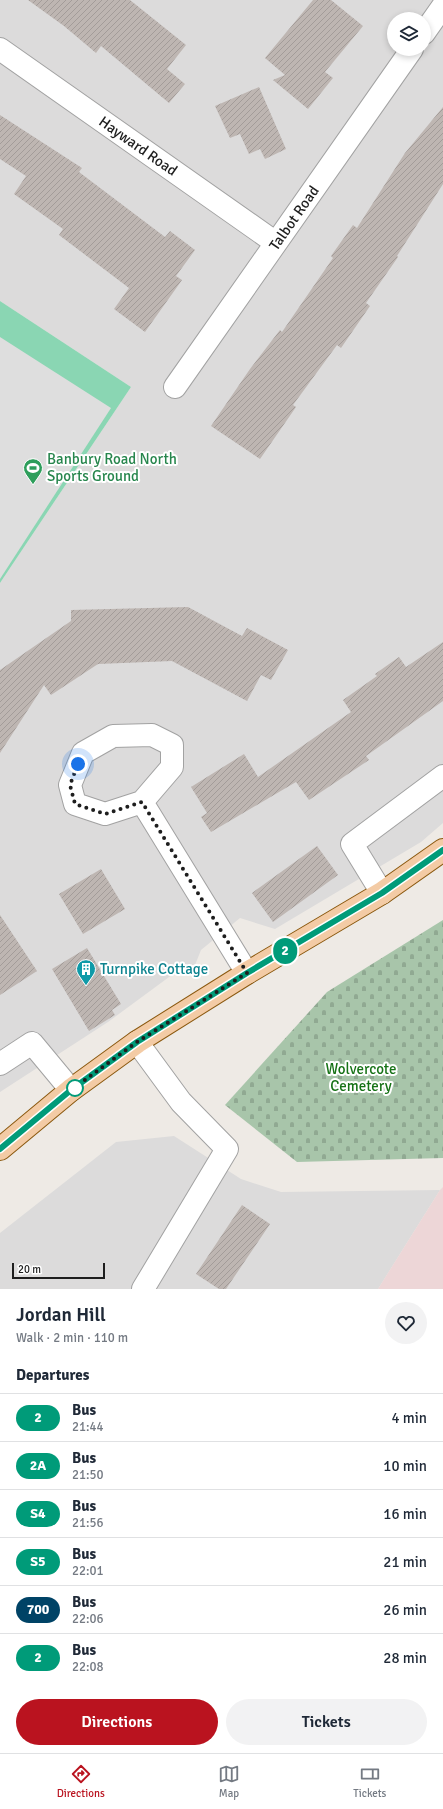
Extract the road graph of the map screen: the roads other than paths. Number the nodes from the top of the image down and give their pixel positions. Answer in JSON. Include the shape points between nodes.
{"nodes":[{"id":1,"x":443,"y":6,"type":"edge"},
{"id":2,"x":431,"y":23,"type":"edge"},
{"id":3,"x":0,"y":49,"type":"edge"},
{"id":4,"x":407,"y":56,"type":"edge"},
{"id":5,"x":276,"y":243,"type":"junction"},
{"id":6,"x":175,"y":387,"type":"dead end"},
{"id":7,"x":443,"y":776,"type":"edge"},
{"id":8,"x":142,"y":802,"type":"junction"},
{"id":9,"x":443,"y":850,"type":"edge"},
{"id":10,"x":382,"y":893,"type":"junction"},
{"id":11,"x":247,"y":973,"type":"junction"},
{"id":12,"x":137,"y":1042,"type":"junction"},
{"id":13,"x":0,"y":1064,"type":"edge"},
{"id":14,"x":71,"y":1090,"type":"junction"},
{"id":15,"x":0,"y":1149,"type":"edge"},
{"id":16,"x":143,"y":1289,"type":"edge"}],
"edges":[{"from":1,"to":2,"type":"street"},
{"from":3,"to":5,"type":"street","name":"Hayward Road"},
{"from":4,"to":5,"type":"street","name":"Talbot Road"},
{"from":5,"to":6,"type":"street","name":"Talbot Road"},
{"from":7,"to":10,"type":"street","via":[[352,844]]},
{"from":8,"to":8,"type":"street","via":[[105,814],[75,804],[70,785],[83,753],[113,736],[152,736],[172,745],[172,766]]},
{"from":8,"to":11,"type":"street"},
{"from":9,"to":10,"type":"main road"},
{"from":10,"to":11,"type":"main road"},
{"from":11,"to":12,"type":"main road"},
{"from":12,"to":14,"type":"main road"},
{"from":12,"to":16,"type":"street","via":[[181,1102],[227,1149]]},
{"from":13,"to":14,"type":"street","via":[[32,1043]]},
{"from":14,"to":15,"type":"main road"}]}
